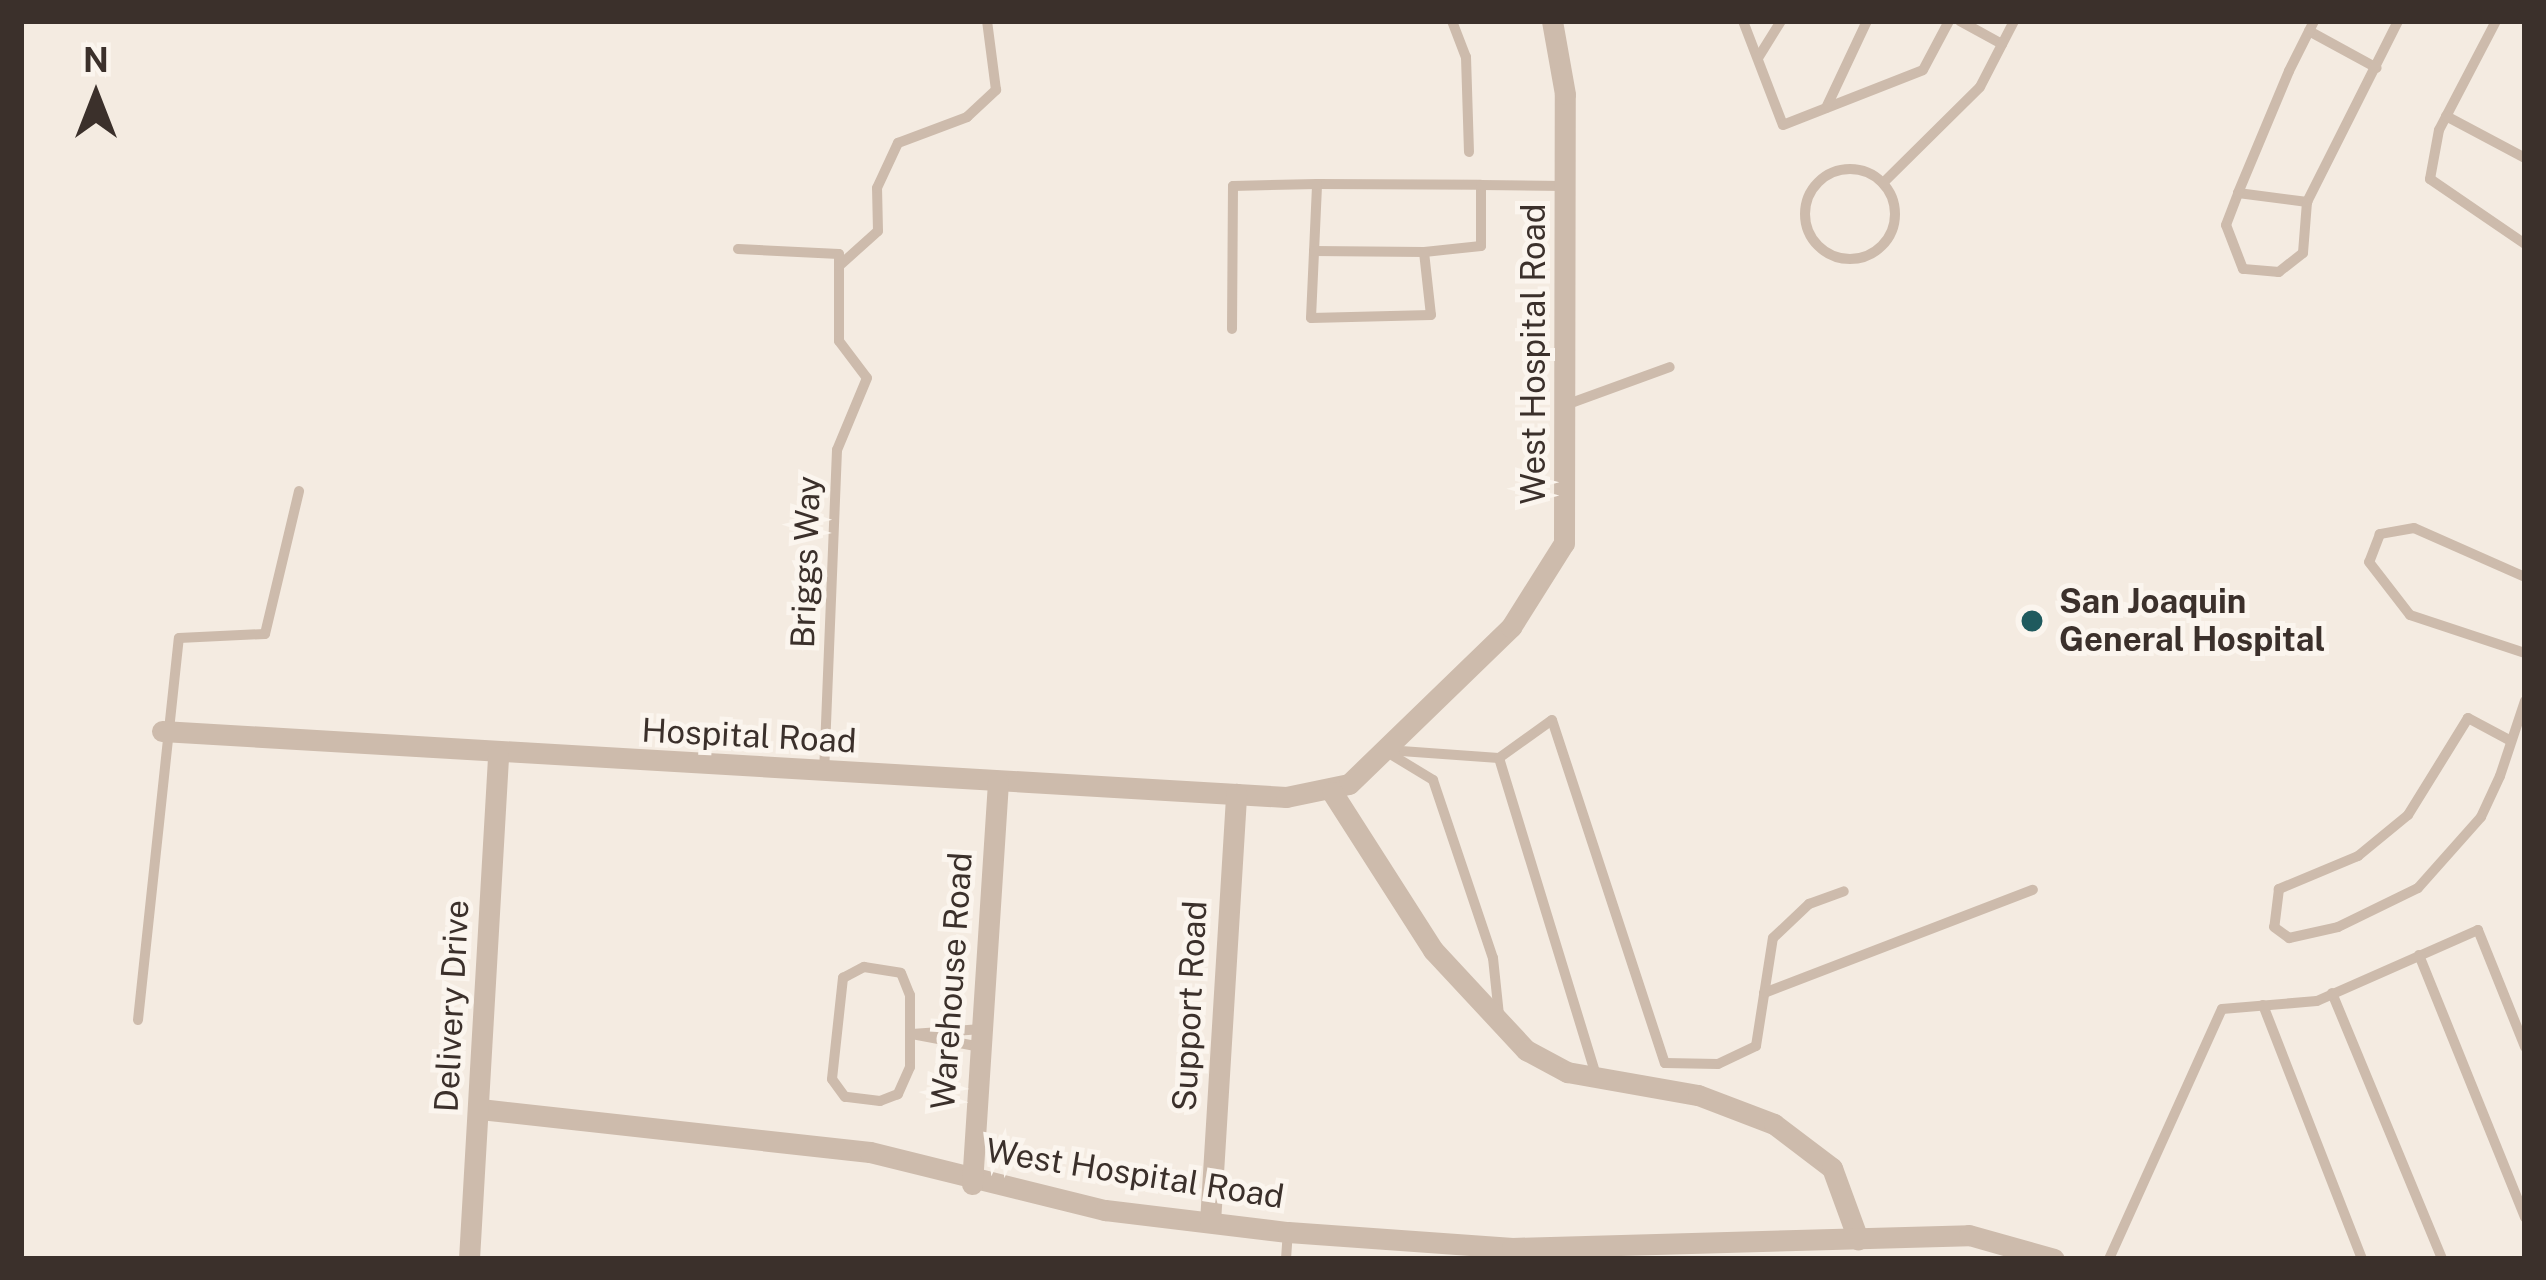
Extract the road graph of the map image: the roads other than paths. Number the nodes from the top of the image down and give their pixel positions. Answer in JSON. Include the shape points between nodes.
{"nodes":[{"id":1,"x":987,"y":21,"type":"edge"},
{"id":2,"x":1452,"y":21,"type":"edge"},
{"id":3,"x":1552,"y":21,"type":"edge"},
{"id":4,"x":1743,"y":21,"type":"edge"},
{"id":5,"x":1781,"y":21,"type":"edge"},
{"id":6,"x":1867,"y":21,"type":"edge"},
{"id":7,"x":1949,"y":21,"type":"edge"},
{"id":8,"x":1960,"y":21,"type":"edge"},
{"id":9,"x":2014,"y":21,"type":"edge"},
{"id":10,"x":2398,"y":21,"type":"edge"},
{"id":11,"x":2496,"y":21,"type":"edge"},
{"id":12,"x":2311,"y":26,"type":"edge"},
{"id":13,"x":2002,"y":44,"type":"junction"},
{"id":14,"x":1758,"y":58,"type":"junction"},
{"id":15,"x":2377,"y":68,"type":"junction"},
{"id":16,"x":1826,"y":108,"type":"junction"},
{"id":17,"x":2446,"y":116,"type":"junction"},
{"id":18,"x":1469,"y":152,"type":"dead end"},
{"id":19,"x":2525,"y":158,"type":"edge"},
{"id":20,"x":1883,"y":183,"type":"junction"},
{"id":21,"x":1318,"y":184,"type":"junction"},
{"id":22,"x":1481,"y":185,"type":"junction"},
{"id":23,"x":1567,"y":186,"type":"junction"},
{"id":24,"x":2238,"y":193,"type":"junction"},
{"id":25,"x":2306,"y":202,"type":"junction"},
{"id":26,"x":2525,"y":244,"type":"edge"},
{"id":27,"x":738,"y":249,"type":"dead end"},
{"id":28,"x":1314,"y":251,"type":"junction"},
{"id":29,"x":1424,"y":252,"type":"junction"},
{"id":30,"x":839,"y":266,"type":"junction"},
{"id":31,"x":1232,"y":329,"type":"dead end"},
{"id":32,"x":1670,"y":367,"type":"dead end"},
{"id":33,"x":1571,"y":403,"type":"junction"},
{"id":34,"x":299,"y":491,"type":"dead end"},
{"id":35,"x":2525,"y":577,"type":"edge"},
{"id":36,"x":2525,"y":653,"type":"edge"},
{"id":37,"x":2525,"y":701,"type":"edge"},
{"id":38,"x":162,"y":730,"type":"junction"},
{"id":39,"x":2511,"y":741,"type":"junction"},
{"id":40,"x":1384,"y":750,"type":"junction"},
{"id":41,"x":499,"y":757,"type":"junction"},
{"id":42,"x":1499,"y":758,"type":"junction"},
{"id":43,"x":824,"y":773,"type":"junction"},
{"id":44,"x":998,"y":782,"type":"junction"},
{"id":45,"x":1332,"y":792,"type":"junction"},
{"id":46,"x":1236,"y":794,"type":"junction"},
{"id":47,"x":2032,"y":890,"type":"dead end"},
{"id":48,"x":1844,"y":891,"type":"dead end"},
{"id":49,"x":2419,"y":956,"type":"junction"},
{"id":50,"x":1764,"y":993,"type":"junction"},
{"id":51,"x":2332,"y":994,"type":"junction"},
{"id":52,"x":2263,"y":1005,"type":"junction"},
{"id":53,"x":138,"y":1020,"type":"dead end"},
{"id":54,"x":1499,"y":1021,"type":"junction"},
{"id":55,"x":912,"y":1034,"type":"junction"},
{"id":56,"x":981,"y":1038,"type":"junction"},
{"id":57,"x":2525,"y":1047,"type":"edge"},
{"id":58,"x":1598,"y":1079,"type":"junction"},
{"id":59,"x":480,"y":1109,"type":"junction"},
{"id":60,"x":972,"y":1184,"type":"junction"},
{"id":61,"x":2525,"y":1217,"type":"edge"},
{"id":62,"x":1210,"y":1222,"type":"junction"},
{"id":63,"x":1288,"y":1232,"type":"junction"},
{"id":64,"x":1858,"y":1249,"type":"edge"},
{"id":65,"x":469,"y":1259,"type":"edge"},
{"id":66,"x":1286,"y":1259,"type":"edge"},
{"id":67,"x":2054,"y":1259,"type":"edge"},
{"id":68,"x":2109,"y":1259,"type":"edge"},
{"id":69,"x":2362,"y":1259,"type":"edge"},
{"id":70,"x":2442,"y":1259,"type":"edge"}],
"edges":[{"from":1,"to":30,"type":"lane","via":[[996,90],[967,117],[898,143],[877,188],[878,231]]},
{"from":2,"to":18,"type":"lane","via":[[1466,57]]},
{"from":3,"to":23,"type":"street","name":"West Hospital Road"},
{"from":4,"to":14,"type":"lane"},
{"from":5,"to":14,"type":"lane"},
{"from":6,"to":16,"type":"lane"},
{"from":7,"to":16,"type":"lane","via":[[1924,70]]},
{"from":8,"to":13,"type":"lane"},
{"from":9,"to":13,"type":"lane"},
{"from":10,"to":15,"type":"lane"},
{"from":11,"to":17,"type":"lane"},
{"from":12,"to":15,"type":"lane"},
{"from":12,"to":24,"type":"lane"},
{"from":13,"to":20,"type":"lane","via":[[1980,87]]},
{"from":14,"to":16,"type":"lane","via":[[1783,125]]},
{"from":15,"to":25,"type":"lane"},
{"from":17,"to":19,"type":"lane"},
{"from":17,"to":26,"type":"lane","via":[[2430,179]]},
{"from":20,"to":20,"type":"lane","via":[[1857,169],[1817,182],[1805,208],[1820,248],[1864,257],[1887,239],[1895,210]]},
{"from":21,"to":22,"type":"lane"},
{"from":21,"to":28,"type":"lane"},
{"from":21,"to":31,"type":"lane","via":[[1233,187]]},
{"from":22,"to":23,"type":"lane"},
{"from":22,"to":29,"type":"lane","via":[[1481,246]]},
{"from":23,"to":33,"type":"street","name":"West Hospital Road"},
{"from":24,"to":25,"type":"lane"},
{"from":24,"to":25,"type":"lane","via":[[2225,243],[2243,269],[2279,272],[2303,253]]},
{"from":27,"to":30,"type":"lane","via":[[839,254]]},
{"from":28,"to":29,"type":"lane"},
{"from":28,"to":29,"type":"lane","via":[[1311,318],[1431,315]]},
{"from":30,"to":43,"type":"lane","name":"Briggs Way","via":[[839,340],[867,378],[837,450]]},
{"from":32,"to":33,"type":"lane"},
{"from":33,"to":40,"type":"street","name":"West Hospital Road","via":[[1568,519],[1549,584]]},
{"from":34,"to":38,"type":"lane","via":[[265,634],[178,638]]},
{"from":35,"to":36,"type":"lane","via":[[2414,528],[2380,534],[2369,562],[2410,615]]},
{"from":37,"to":39,"type":"lane"},
{"from":38,"to":41,"type":"street","name":"Hospital Road"},
{"from":38,"to":53,"type":"lane"},
{"from":39,"to":39,"type":"lane","via":[[2481,817],[2418,888],[2338,927],[2289,938],[2274,927],[2279,889],[2357,856],[2408,815],[2468,718]]},
{"from":40,"to":42,"type":"lane"},
{"from":40,"to":45,"type":"street","name":"West Hospital Road"},
{"from":40,"to":54,"type":"lane","via":[[1433,780],[1493,958]]},
{"from":41,"to":43,"type":"street","name":"Hospital Road"},
{"from":41,"to":59,"type":"street","name":"Delivery Drive"},
{"from":42,"to":50,"type":"lane","via":[[1552,720],[1665,1063],[1718,1064],[1756,1046]]},
{"from":42,"to":58,"type":"lane"},
{"from":43,"to":44,"type":"street","name":"Hospital Road"},
{"from":44,"to":46,"type":"street","name":"Hospital Road"},
{"from":44,"to":56,"type":"street","name":"Warehouse Road"},
{"from":45,"to":46,"type":"street","name":"Hospital Road"},
{"from":45,"to":54,"type":"street","via":[[1370,865]]},
{"from":46,"to":62,"type":"street","name":"Support Road"},
{"from":47,"to":50,"type":"lane"},
{"from":48,"to":50,"type":"lane","via":[[1788,918]]},
{"from":49,"to":51,"type":"lane"},
{"from":49,"to":57,"type":"lane","via":[[2478,930]]},
{"from":49,"to":61,"type":"lane"},
{"from":51,"to":52,"type":"lane"},
{"from":51,"to":70,"type":"lane"},
{"from":52,"to":68,"type":"lane","via":[[2222,1009]]},
{"from":52,"to":69,"type":"lane"},
{"from":54,"to":58,"type":"street","via":[[1526,1050]]},
{"from":55,"to":55,"type":"lane","via":[[898,1094],[844,1097],[832,1078],[843,978],[864,967],[901,973]]},
{"from":55,"to":56,"type":"lane"},
{"from":56,"to":60,"type":"street","name":"Warehouse Road"},
{"from":58,"to":64,"type":"street","via":[[1698,1095],[1774,1124],[1832,1168]]},
{"from":59,"to":60,"type":"street","name":"West Hospital Road","via":[[870,1152]]},
{"from":59,"to":65,"type":"street","name":"Delivery Drive"},
{"from":60,"to":62,"type":"street","name":"West Hospital Road"},
{"from":62,"to":63,"type":"street","name":"West Hospital Road"},
{"from":63,"to":64,"type":"street","name":"West Hospital Road","via":[[1512,1248]]},
{"from":63,"to":66,"type":"lane"},
{"from":64,"to":67,"type":"street","name":"West Hospital Road","via":[[1970,1235]]}]}
